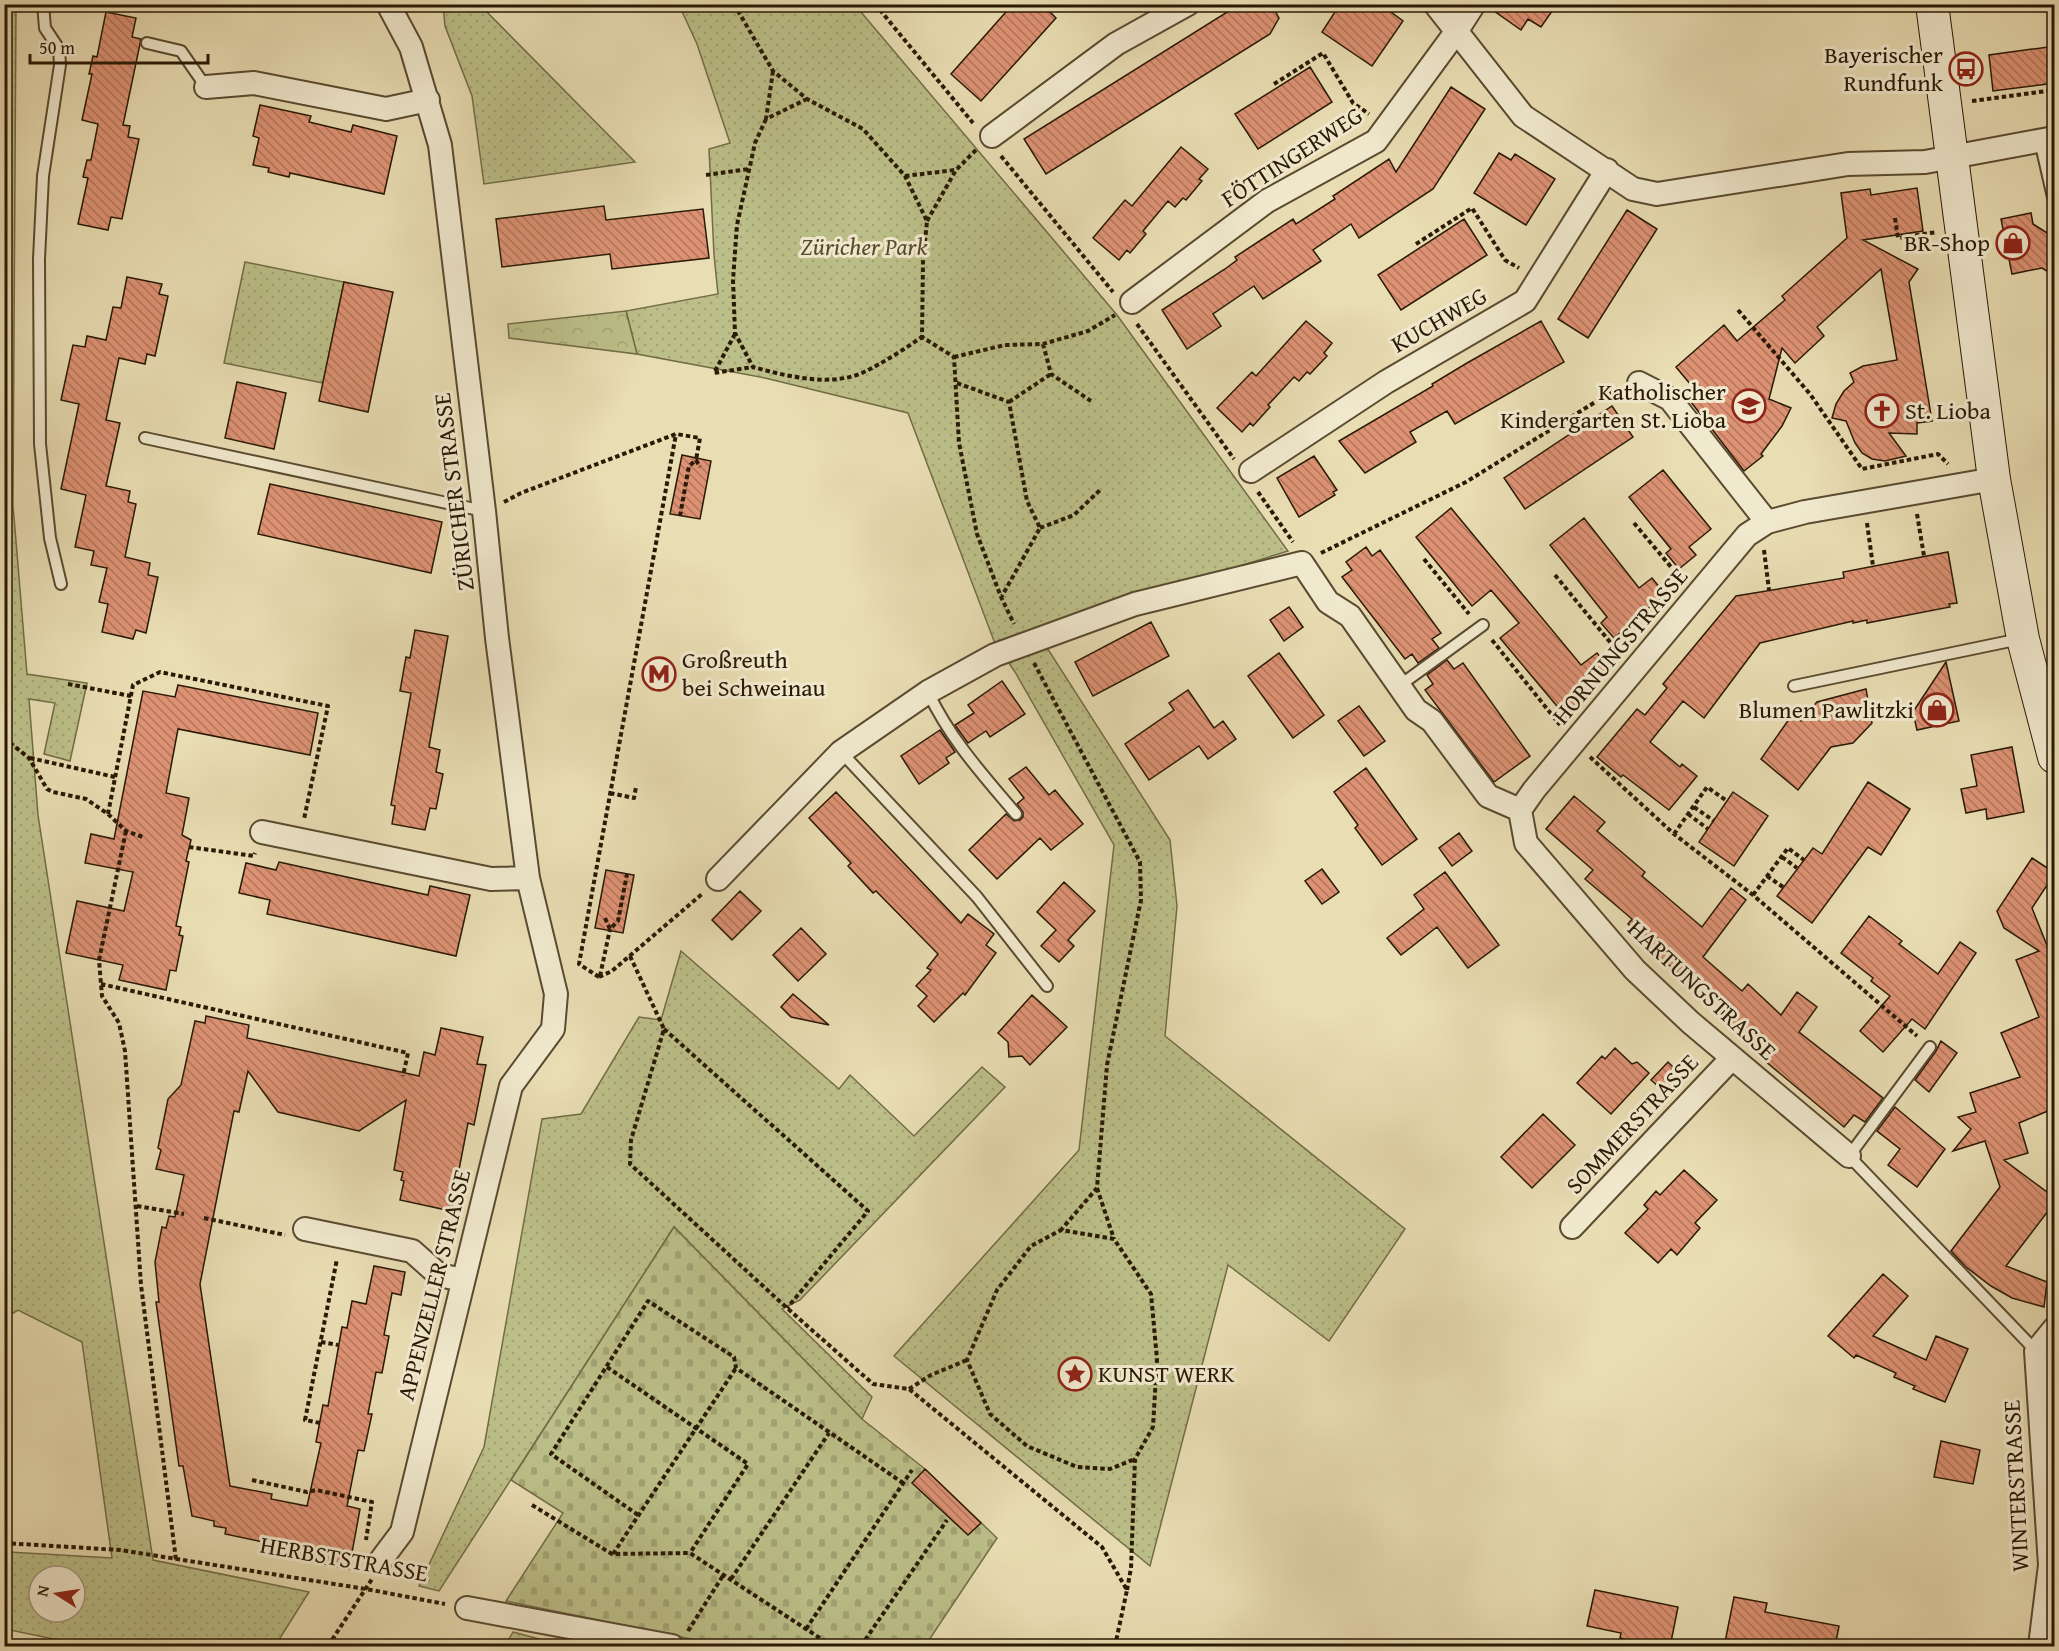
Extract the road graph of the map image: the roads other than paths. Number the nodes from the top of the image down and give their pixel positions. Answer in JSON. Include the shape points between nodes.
{"nodes":[{"id":1,"x":43,"y":4,"type":"edge"},
{"id":2,"x":388,"y":4,"type":"edge"},
{"id":3,"x":1188,"y":4,"type":"edge"},
{"id":4,"x":1435,"y":4,"type":"edge"},
{"id":5,"x":1474,"y":4,"type":"edge"},
{"id":6,"x":1932,"y":4,"type":"edge"},
{"id":7,"x":1456,"y":32,"type":"junction"},
{"id":8,"x":147,"y":43,"type":"dead end"},
{"id":9,"x":206,"y":87,"type":"joint"},
{"id":10,"x":428,"y":100,"type":"junction"},
{"id":11,"x":2047,"y":139,"type":"edge"},
{"id":12,"x":986,"y":141,"type":"road end"},
{"id":13,"x":1952,"y":158,"type":"junction"},
{"id":14,"x":1607,"y":170,"type":"junction"},
{"id":15,"x":2055,"y":202,"type":"edge"},
{"id":16,"x":1125,"y":308,"type":"road end"},
{"id":17,"x":1640,"y":383,"type":"road end"},
{"id":18,"x":145,"y":438,"type":"dead end"},
{"id":19,"x":1248,"y":474,"type":"road end"},
{"id":20,"x":1980,"y":481,"type":"junction"},
{"id":21,"x":484,"y":511,"type":"junction"},
{"id":22,"x":1764,"y":524,"type":"junction"},
{"id":23,"x":61,"y":584,"type":"dead end"},
{"id":24,"x":1483,"y":625,"type":"road end"},
{"id":25,"x":2023,"y":639,"type":"junction"},
{"id":26,"x":1399,"y":686,"type":"junction"},
{"id":27,"x":1794,"y":686,"type":"dead end"},
{"id":28,"x":928,"y":692,"type":"junction"},
{"id":29,"x":841,"y":752,"type":"junction"},
{"id":30,"x":2055,"y":757,"type":"edge"},
{"id":31,"x":1521,"y":810,"type":"junction"},
{"id":32,"x":1016,"y":814,"type":"dead end"},
{"id":33,"x":262,"y":832,"type":"road end"},
{"id":34,"x":528,"y":878,"type":"junction"},
{"id":35,"x":718,"y":879,"type":"road end"},
{"id":36,"x":1047,"y":986,"type":"dead end"},
{"id":37,"x":553,"y":1029,"type":"joint"},
{"id":38,"x":1930,"y":1047,"type":"road end"},
{"id":39,"x":1732,"y":1058,"type":"junction"},
{"id":40,"x":1849,"y":1156,"type":"junction"},
{"id":41,"x":1572,"y":1227,"type":"dead end"},
{"id":42,"x":305,"y":1229,"type":"road end"},
{"id":43,"x":463,"y":1280,"type":"junction"},
{"id":44,"x":2055,"y":1329,"type":"edge"},
{"id":45,"x":2036,"y":1351,"type":"junction"},
{"id":46,"x":381,"y":1560,"type":"dead end"},
{"id":47,"x":467,"y":1608,"type":"road end"},
{"id":48,"x":678,"y":1642,"type":"edge"},
{"id":49,"x":2040,"y":1647,"type":"edge"}],
"edges":[{"from":1,"to":23,"type":"lane","via":[[45,28],[59,49],[60,65],[42,176],[40,444],[50,538]]},
{"from":2,"to":10,"type":"street","name":"ZÜRICHER STRASSE","via":[[411,47]]},
{"from":3,"to":12,"type":"street","via":[[1116,44]]},
{"from":4,"to":7,"type":"street"},
{"from":5,"to":7,"type":"street","name":"FÖTTINGERWEG"},
{"from":6,"to":13,"type":"street"},
{"from":7,"to":14,"type":"street","via":[[1523,116]]},
{"from":7,"to":16,"type":"street","name":"FÖTTINGERWEG","via":[[1376,141],[1267,201]]},
{"from":8,"to":9,"type":"lane","via":[[181,51]]},
{"from":9,"to":10,"type":"street","via":[[254,83],[386,109]]},
{"from":10,"to":21,"type":"street","name":"ZÜRICHER STRASSE","via":[[440,145]]},
{"from":11,"to":13,"type":"street"},
{"from":11,"to":15,"type":"lane"},
{"from":13,"to":14,"type":"street","via":[[1848,164],[1658,194],[1633,189]]},
{"from":13,"to":20,"type":"street","via":[[1961,227]]},
{"from":14,"to":19,"type":"street","name":"KUCHWEG","via":[[1524,301],[1386,382]]},
{"from":17,"to":22,"type":"street","via":[[1670,399]]},
{"from":18,"to":21,"type":"lane"},
{"from":20,"to":22,"type":"street","name":"HORNUNGSTRASSE","via":[[1805,512]]},
{"from":20,"to":25,"type":"street"},
{"from":21,"to":34,"type":"street","name":"ZÜRICHER STRASSE"},
{"from":22,"to":31,"type":"street","name":"HORNUNGSTRASSE","via":[[1747,535]]},
{"from":24,"to":26,"type":"lane"},
{"from":25,"to":27,"type":"lane"},
{"from":25,"to":30,"type":"street"},
{"from":26,"to":28,"type":"street","via":[[1350,616],[1328,602],[1302,563],[1135,604],[995,655]]},
{"from":26,"to":31,"type":"street","via":[[1416,710],[1432,721],[1488,796]]},
{"from":28,"to":29,"type":"street"},
{"from":28,"to":32,"type":"lane","via":[[960,748]]},
{"from":29,"to":35,"type":"street"},
{"from":29,"to":36,"type":"lane","via":[[977,897]]},
{"from":31,"to":39,"type":"street","name":"HARTUNGSTRASSE","via":[[1526,843],[1635,970]]},
{"from":33,"to":34,"type":"street","via":[[491,879]]},
{"from":34,"to":37,"type":"street","name":"ZÜRICHER STRASSE","via":[[556,994]]},
{"from":37,"to":43,"type":"street","name":"APPENZELLER STRASSE","via":[[511,1086]]},
{"from":38,"to":40,"type":"lane"},
{"from":39,"to":40,"type":"street","name":"HARTUNGSTRASSE"},
{"from":39,"to":41,"type":"street","name":"SOMMERSTRASSE"},
{"from":40,"to":45,"type":"lane","name":"HARTUNGSTRASSE"},
{"from":42,"to":43,"type":"street","via":[[412,1251],[439,1275]]},
{"from":43,"to":46,"type":"street","name":"APPENZELLER STRASSE","via":[[402,1532]]},
{"from":44,"to":45,"type":"street"},
{"from":45,"to":49,"type":"street","name":"WINTERSTRASSE","via":[[2050,1564]]},
{"from":47,"to":48,"type":"street"}]}
